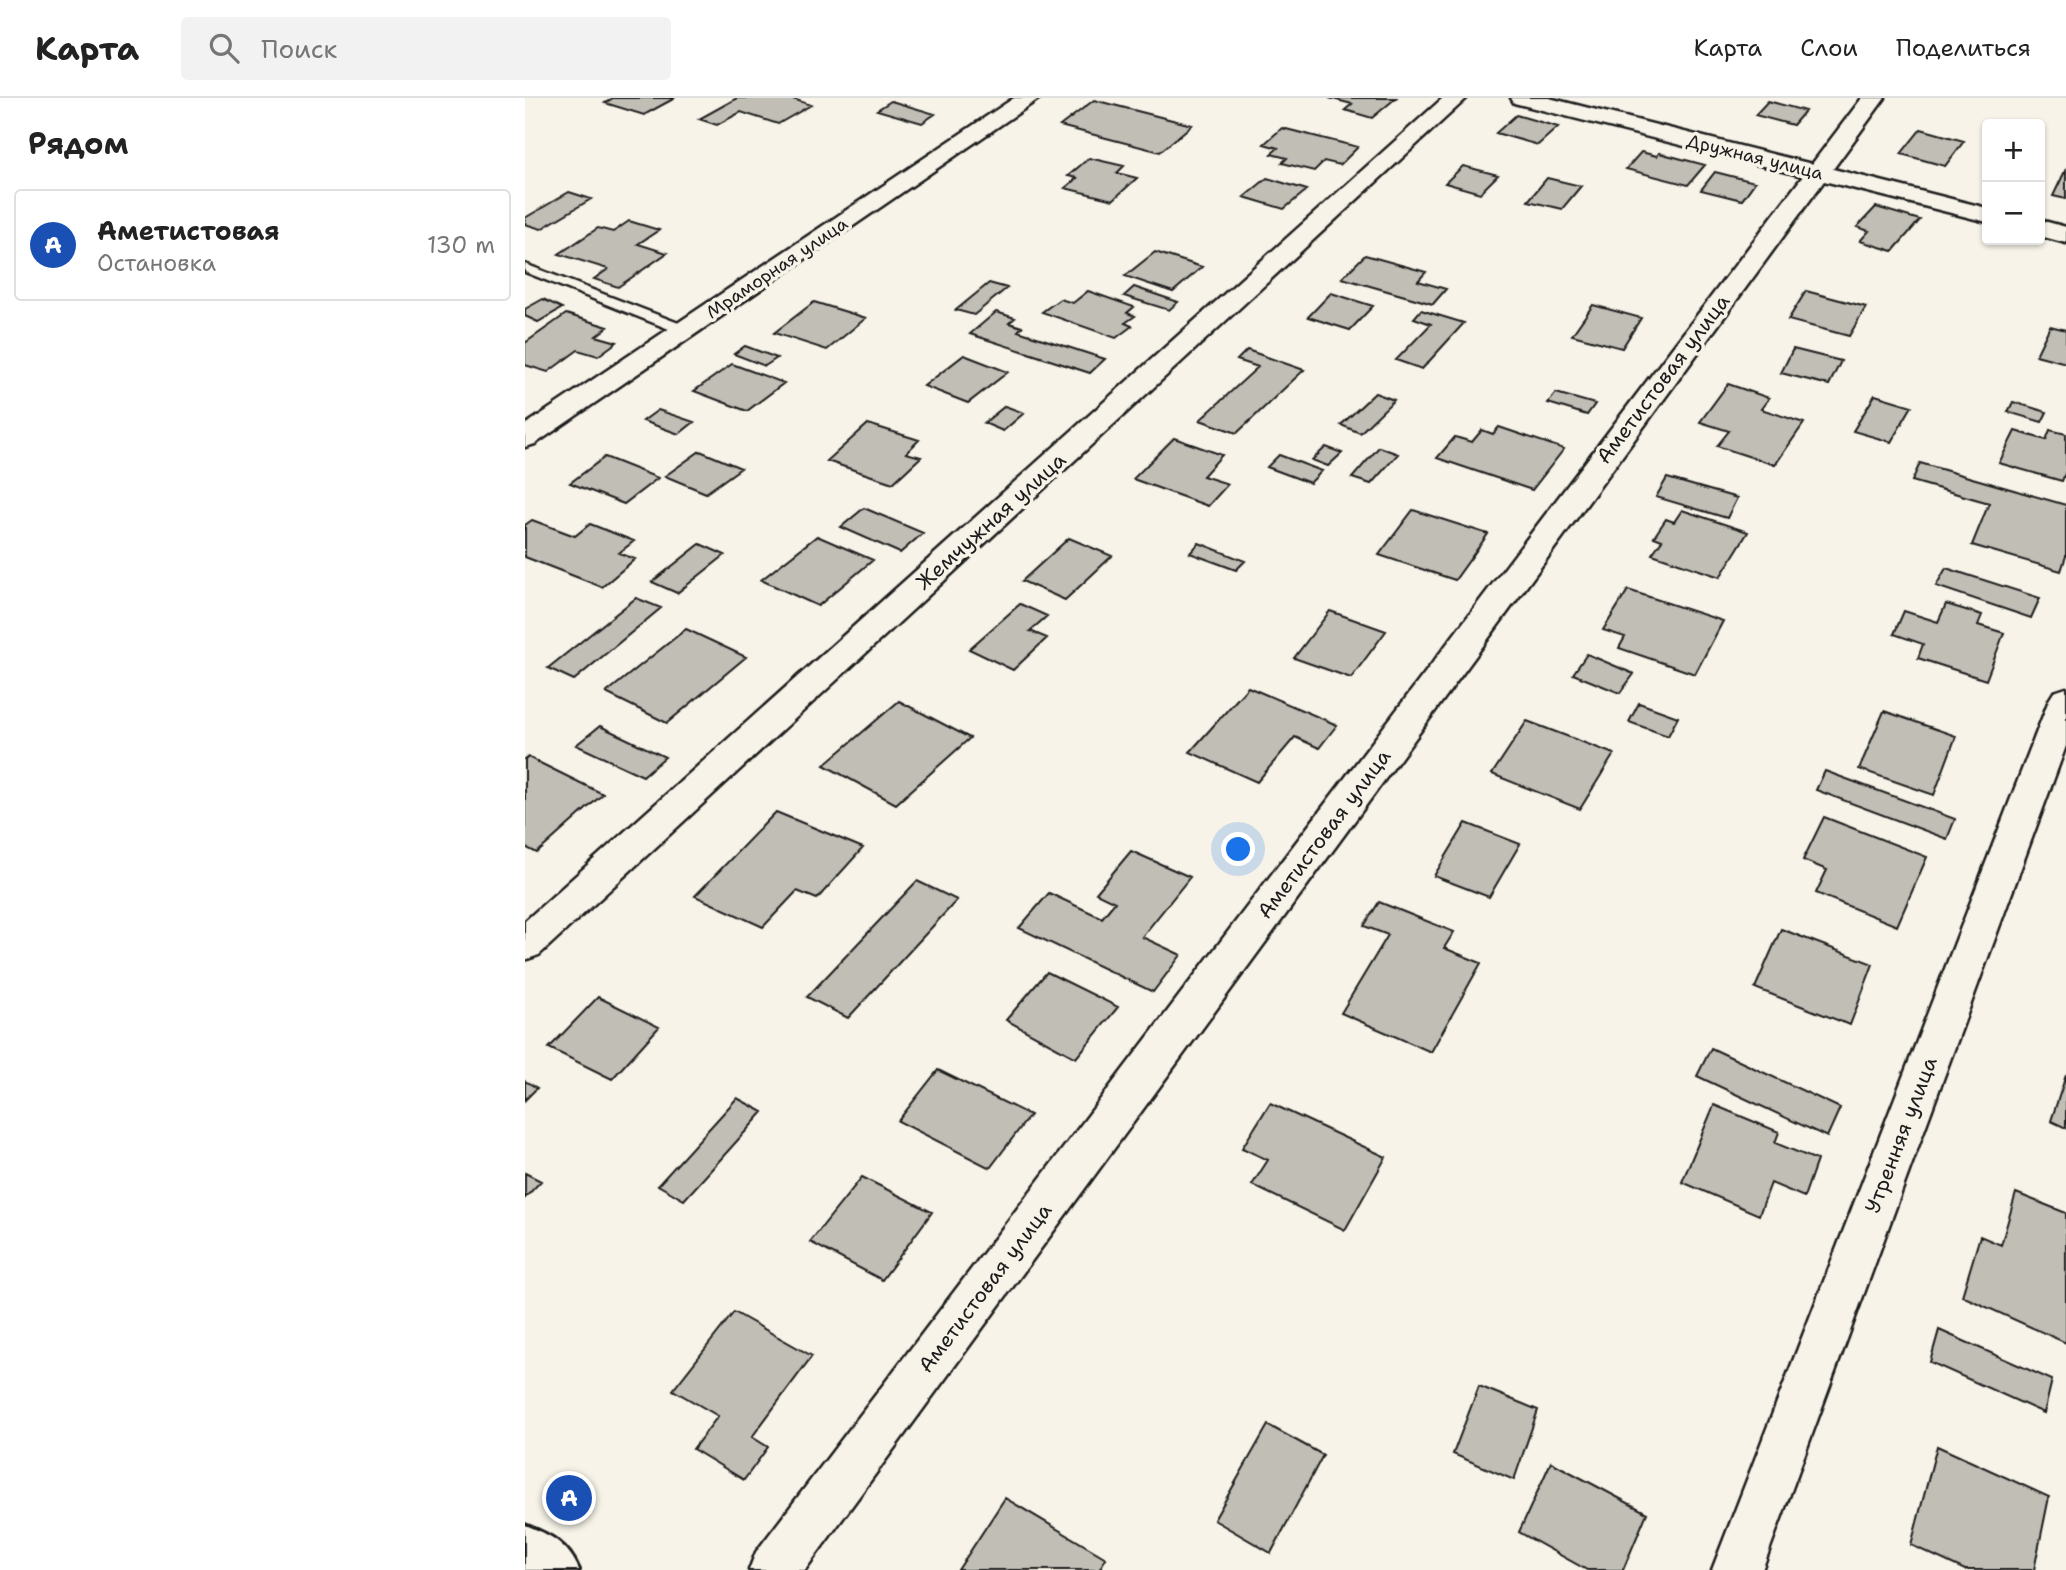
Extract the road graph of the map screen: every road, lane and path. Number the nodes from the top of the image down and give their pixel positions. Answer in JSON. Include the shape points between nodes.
{"nodes":[{"id":1,"x":1029,"y":98,"type":"edge"},
{"id":2,"x":1456,"y":98,"type":"edge"},
{"id":3,"x":1522,"y":98,"type":"edge"},
{"id":4,"x":1874,"y":98,"type":"edge"},
{"id":5,"x":1818,"y":173,"type":"junction"},
{"id":6,"x":1982,"y":214,"type":"edge"},
{"id":7,"x":2045,"y":229,"type":"edge"},
{"id":8,"x":2066,"y":235,"type":"edge"},
{"id":9,"x":525,"y":268,"type":"edge"},
{"id":10,"x":684,"y":330,"type":"junction"},
{"id":11,"x":525,"y":438,"type":"edge"},
{"id":12,"x":2066,"y":701,"type":"edge"},
{"id":13,"x":525,"y":944,"type":"edge"},
{"id":14,"x":525,"y":1551,"type":"edge"},
{"id":15,"x":552,"y":1570,"type":"edge"},
{"id":16,"x":774,"y":1570,"type":"edge"},
{"id":17,"x":1737,"y":1570,"type":"edge"}],
"edges":[{"from":1,"to":10,"type":"street","name":"Мраморная улица"},
{"from":2,"to":13,"type":"street","name":"Жемчужная улица"},
{"from":3,"to":5,"type":"street","name":"Дружная улица"},
{"from":4,"to":5,"type":"street","name":"Аметистовая улица"},
{"from":5,"to":6,"type":"street","name":"Дружная улица"},
{"from":5,"to":16,"type":"street","name":"Аметистовая улица"},
{"from":7,"to":8,"type":"street"},
{"from":9,"to":10,"type":"lane"},
{"from":10,"to":11,"type":"street","name":"Мраморная улица"},
{"from":12,"to":17,"type":"street","name":"Утренняя улица"},
{"from":14,"to":15,"type":"street"}]}
